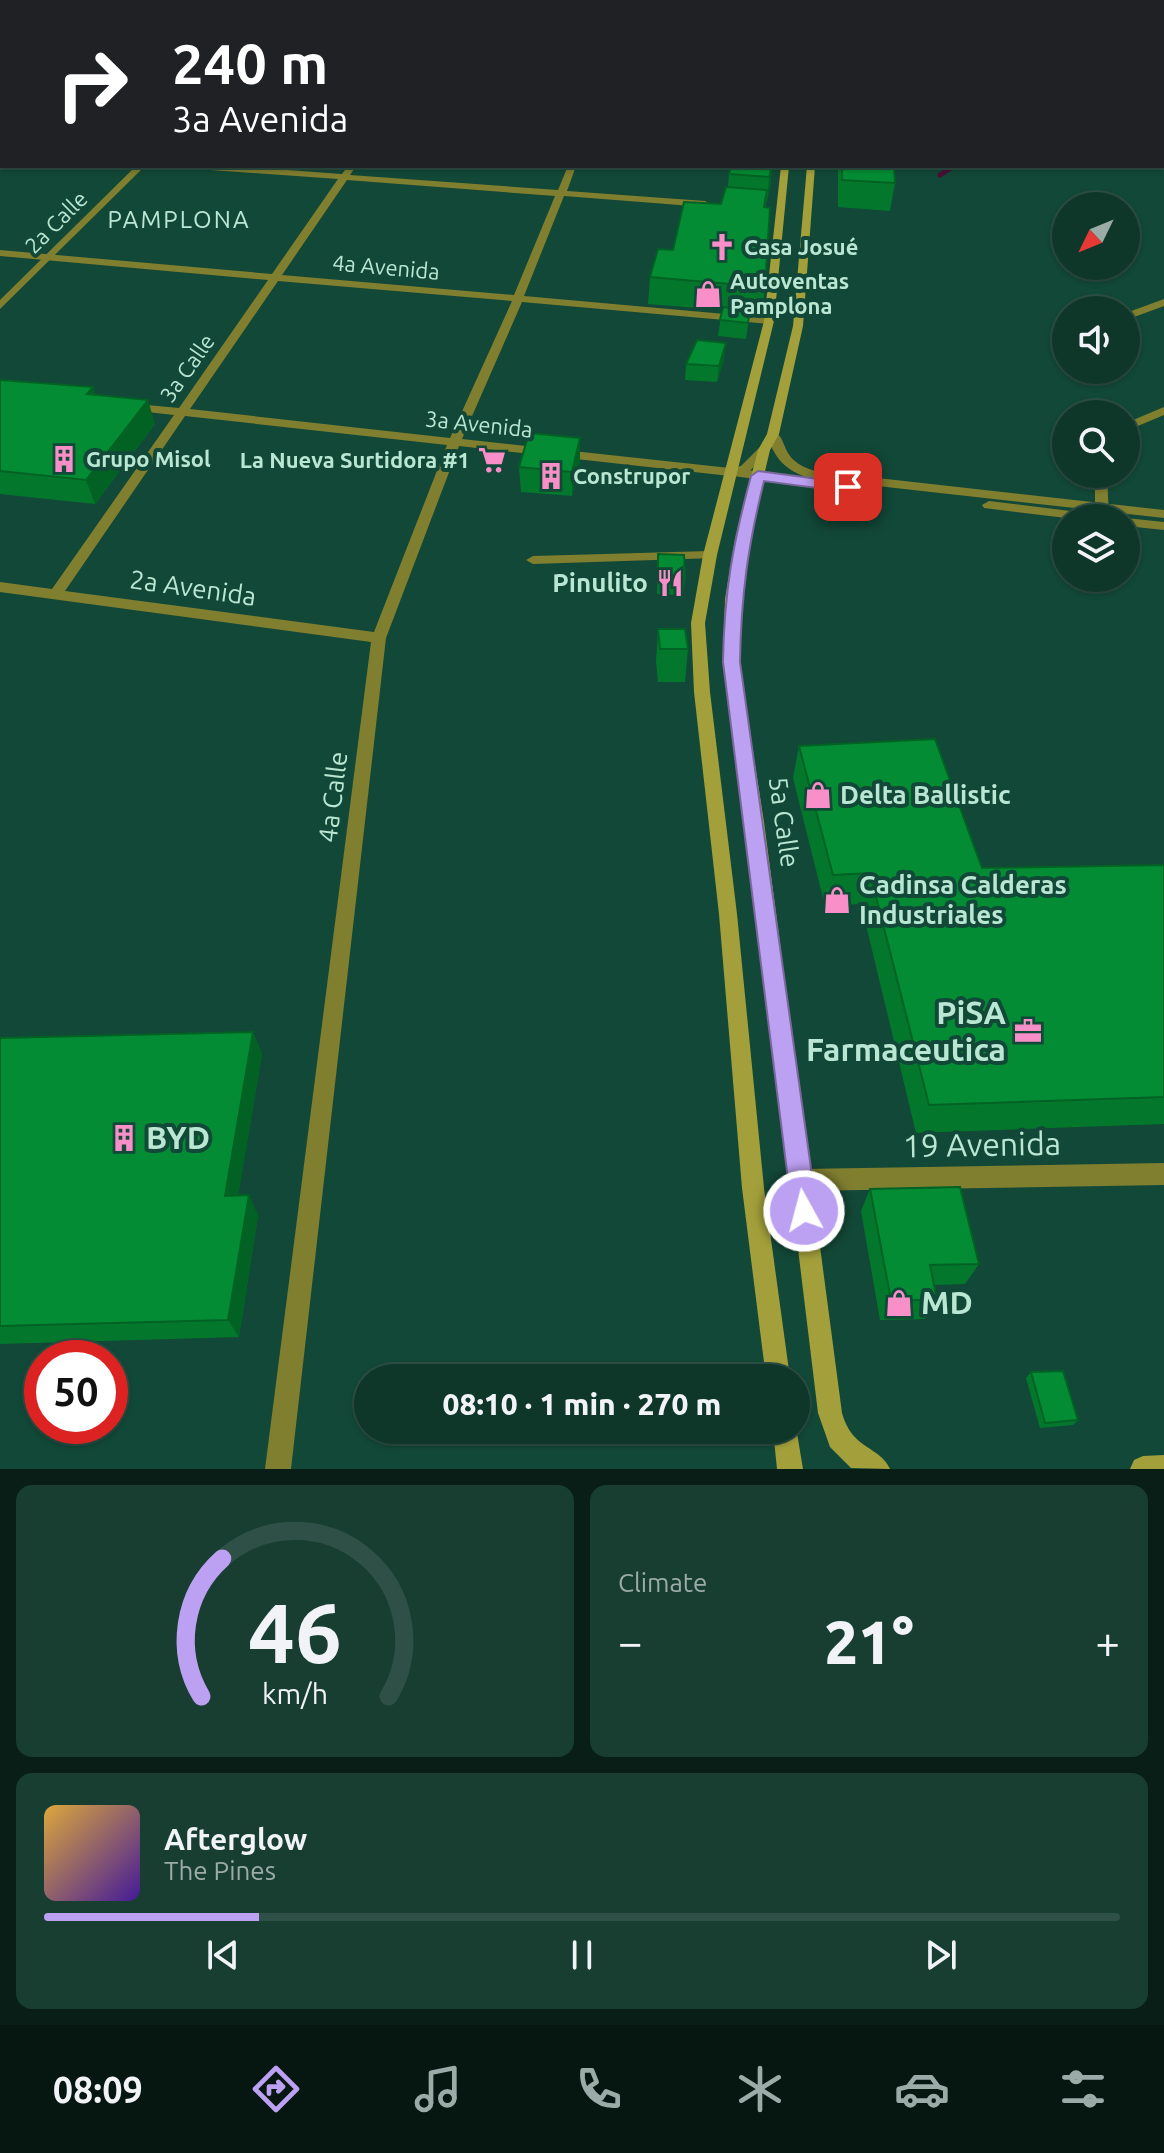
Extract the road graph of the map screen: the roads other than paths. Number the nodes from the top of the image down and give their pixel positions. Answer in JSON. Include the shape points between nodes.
{"nodes":[{"id":1,"x":139,"y":168,"type":"edge"},
{"id":2,"x":223,"y":168,"type":"edge"},
{"id":3,"x":351,"y":168,"type":"edge"},
{"id":4,"x":571,"y":168,"type":"edge"},
{"id":5,"x":785,"y":168,"type":"edge"},
{"id":6,"x":811,"y":168,"type":"edge"},
{"id":7,"x":344,"y":177,"type":"junction"},
{"id":8,"x":560,"y":193,"type":"junction"},
{"id":9,"x":718,"y":205,"type":"edge"},
{"id":10,"x":765,"y":209,"type":"edge"},
{"id":11,"x":781,"y":210,"type":"junction"},
{"id":12,"x":0,"y":253,"type":"edge"},
{"id":13,"x":49,"y":257,"type":"junction"},
{"id":14,"x":276,"y":277,"type":"junction"},
{"id":15,"x":518,"y":299,"type":"junction"},
{"id":16,"x":1164,"y":302,"type":"edge"},
{"id":17,"x":0,"y":306,"type":"edge"},
{"id":18,"x":1140,"y":311,"type":"edge"},
{"id":19,"x":769,"y":321,"type":"junction"},
{"id":20,"x":120,"y":405,"type":"edge"},
{"id":21,"x":1164,"y":411,"type":"edge"},
{"id":22,"x":180,"y":412,"type":"junction"},
{"id":23,"x":1140,"y":421,"type":"edge"},
{"id":24,"x":773,"y":434,"type":"junction"},
{"id":25,"x":454,"y":442,"type":"junction"},
{"id":26,"x":764,"y":450,"type":"junction"},
{"id":27,"x":730,"y":472,"type":"junction"},
{"id":28,"x":758,"y":476,"type":"junction"},
{"id":29,"x":1052,"y":508,"type":"edge"},
{"id":30,"x":1052,"y":509,"type":"edge"},
{"id":31,"x":1140,"y":514,"type":"edge"},
{"id":32,"x":1164,"y":514,"type":"edge"},
{"id":33,"x":1140,"y":523,"type":"edge"},
{"id":34,"x":1164,"y":526,"type":"edge"},
{"id":35,"x":710,"y":555,"type":"junction"},
{"id":36,"x":533,"y":560,"type":"dead end"},
{"id":37,"x":0,"y":587,"type":"edge"},
{"id":38,"x":56,"y":594,"type":"junction"},
{"id":39,"x":702,"y":596,"type":"junction"},
{"id":40,"x":732,"y":599,"type":"junction"},
{"id":41,"x":379,"y":638,"type":"junction"},
{"id":42,"x":1164,"y":1174,"type":"edge"},
{"id":43,"x":801,"y":1180,"type":"junction"},
{"id":44,"x":776,"y":1364,"type":"edge"},
{"id":45,"x":787,"y":1444,"type":"edge"},
{"id":46,"x":1164,"y":1468,"type":"edge"},
{"id":47,"x":278,"y":1469,"type":"edge"},
{"id":48,"x":778,"y":1469,"type":"edge"},
{"id":49,"x":790,"y":1469,"type":"edge"},
{"id":50,"x":877,"y":1469,"type":"edge"},
{"id":51,"x":1143,"y":1469,"type":"edge"}],
"edges":[{"from":1,"to":13,"type":"street","name":"2a Calle"},
{"from":2,"to":7,"type":"street"},
{"from":3,"to":7,"type":"street","name":"3a Calle"},
{"from":4,"to":8,"type":"street","name":"4a Calle"},
{"from":5,"to":11,"type":"main road"},
{"from":6,"to":24,"type":"main road","name":"5a Calle","via":[[798,326]]},
{"from":7,"to":8,"type":"street"},
{"from":7,"to":14,"type":"street","name":"3a Calle"},
{"from":8,"to":9,"type":"street"},
{"from":8,"to":15,"type":"street","name":"4a Calle"},
{"from":10,"to":11,"type":"street"},
{"from":11,"to":19,"type":"main road"},
{"from":12,"to":13,"type":"street","name":"4a Avenida"},
{"from":13,"to":14,"type":"street","name":"4a Avenida"},
{"from":13,"to":17,"type":"street","name":"2a Calle"},
{"from":14,"to":15,"type":"street","name":"4a Avenida"},
{"from":14,"to":22,"type":"street","name":"3a Calle"},
{"from":15,"to":19,"type":"street","name":"4a Avenida"},
{"from":15,"to":25,"type":"street","name":"4a Calle"},
{"from":16,"to":18,"type":"street"},
{"from":19,"to":27,"type":"main road"},
{"from":20,"to":22,"type":"street","name":"3a Avenida"},
{"from":21,"to":23,"type":"street"},
{"from":22,"to":25,"type":"street","name":"3a Avenida"},
{"from":22,"to":38,"type":"street","name":"3a Calle"},
{"from":24,"to":26,"type":"main road","name":"5a Calle"},
{"from":24,"to":29,"type":"street","name":"3a Avenida","via":[[784,462],[814,475]]},
{"from":25,"to":27,"type":"street","name":"3a Avenida"},
{"from":25,"to":41,"type":"street","name":"4a Calle"},
{"from":26,"to":27,"type":"street","via":[[745,469]]},
{"from":26,"to":28,"type":"main road","name":"5a Calle"},
{"from":27,"to":28,"type":"street","name":"3a Avenida"},
{"from":27,"to":35,"type":"main road"},
{"from":28,"to":30,"type":"street","name":"3a Avenida"},
{"from":28,"to":40,"type":"main road","name":"5a Calle"},
{"from":31,"to":32,"type":"street","name":"3a Avenida"},
{"from":33,"to":34,"type":"street"},
{"from":35,"to":36,"type":"street"},
{"from":35,"to":39,"type":"main road"},
{"from":37,"to":38,"type":"street","name":"2a Avenida"},
{"from":38,"to":41,"type":"street","name":"2a Avenida"},
{"from":39,"to":40,"type":"main road"},
{"from":39,"to":44,"type":"main road","via":[[702,692]]},
{"from":40,"to":43,"type":"main road","name":"5a Calle","via":[[731,662]]},
{"from":41,"to":47,"type":"street","name":"4a Calle"},
{"from":42,"to":43,"type":"street","name":"19 Avenida"},
{"from":43,"to":50,"type":"main road","name":"5a Calle","via":[[834,1432],[846,1452]]},
{"from":45,"to":49,"type":"main road"},
{"from":46,"to":51,"type":"main road"},
{"from":48,"to":49,"type":"street"}]}
